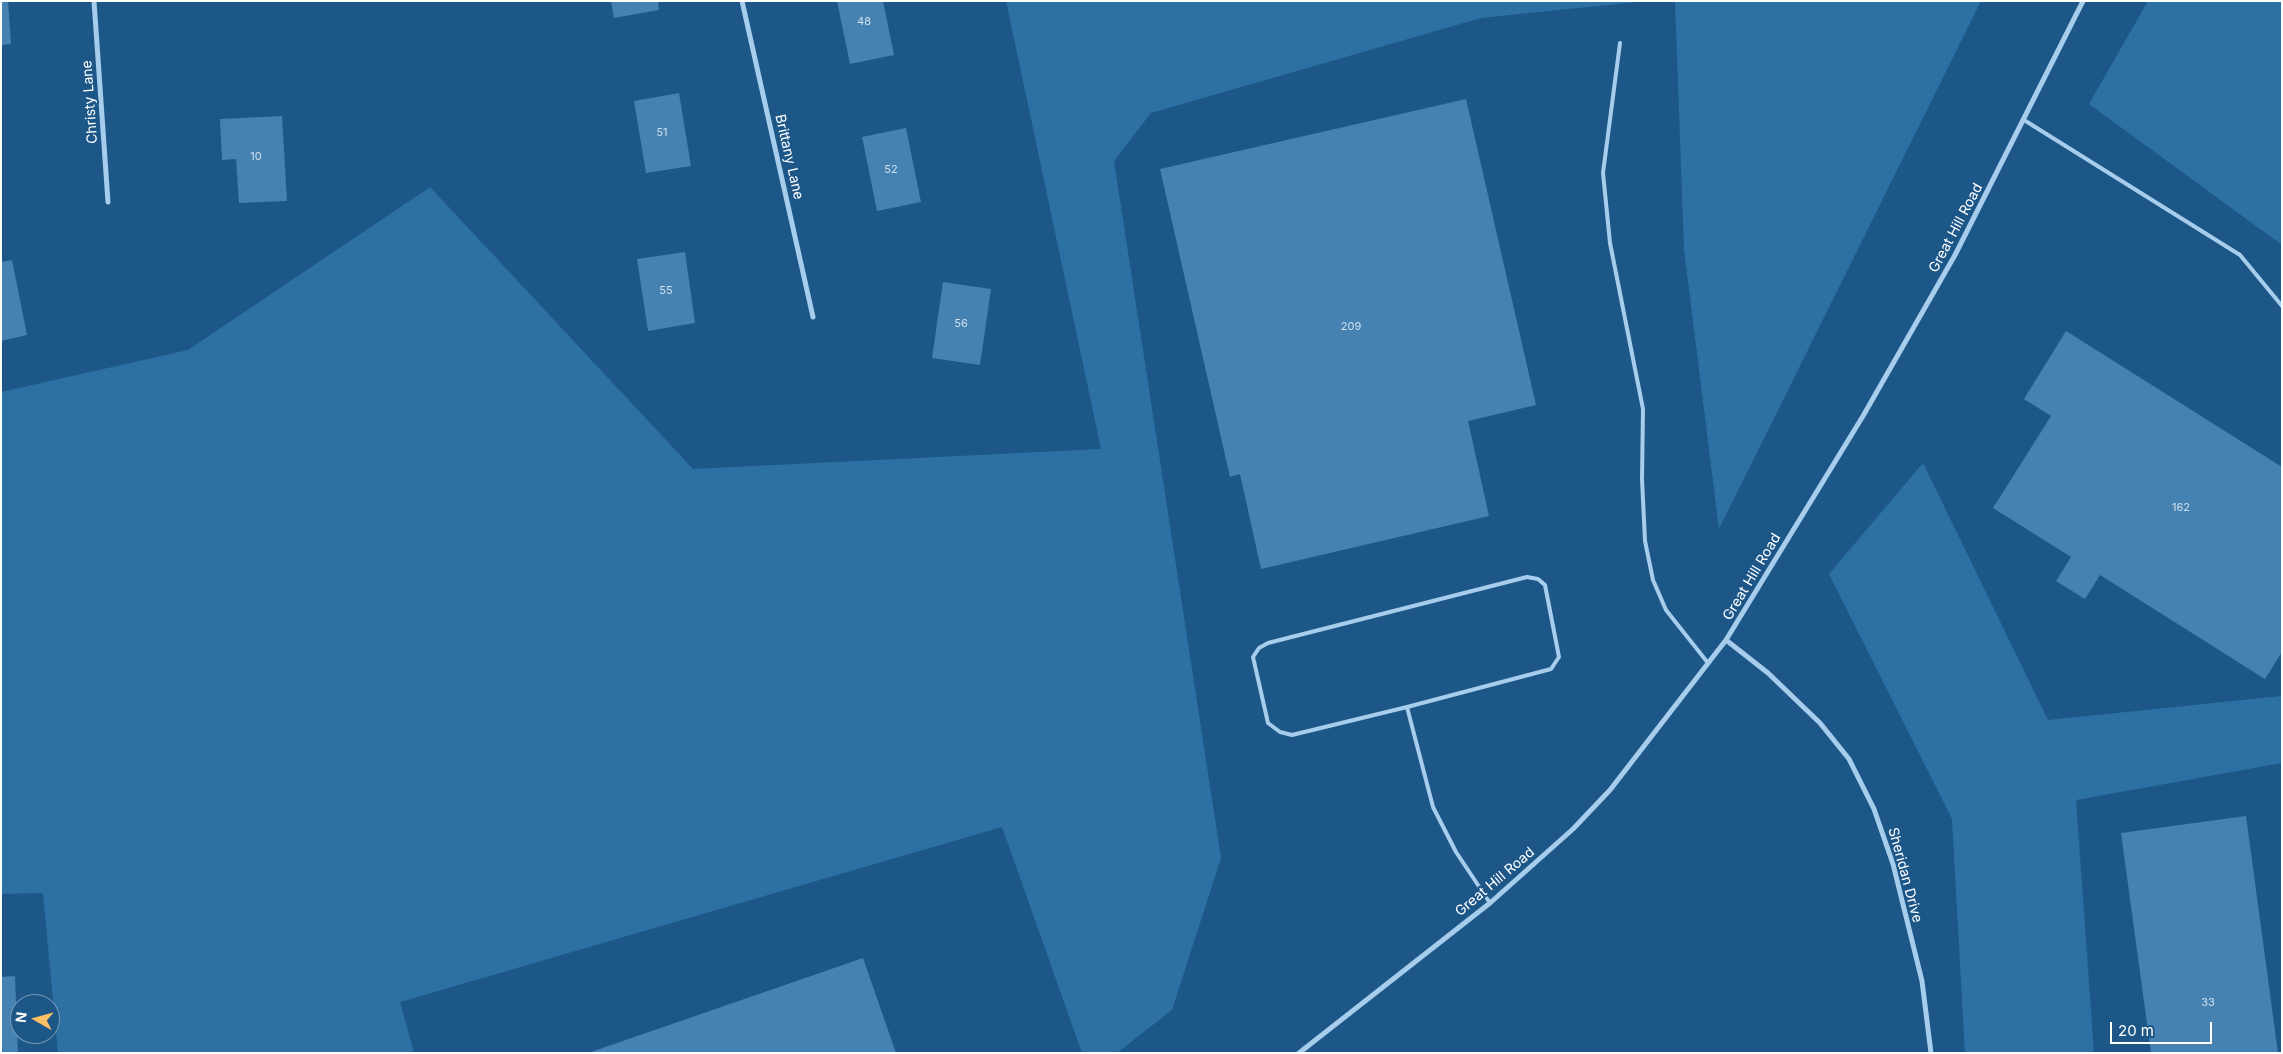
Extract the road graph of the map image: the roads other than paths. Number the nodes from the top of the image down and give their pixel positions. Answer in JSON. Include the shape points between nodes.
{"nodes":[{"id":1,"x":94,"y":1,"type":"edge"},
{"id":2,"x":742,"y":1,"type":"edge"},
{"id":3,"x":2083,"y":1,"type":"edge"},
{"id":4,"x":1620,"y":43,"type":"dead end"},
{"id":5,"x":2024,"y":120,"type":"junction"},
{"id":6,"x":108,"y":202,"type":"dead end"},
{"id":7,"x":2282,"y":306,"type":"edge"},
{"id":8,"x":813,"y":318,"type":"dead end"},
{"id":9,"x":1726,"y":640,"type":"junction"},
{"id":10,"x":1708,"y":663,"type":"junction"},
{"id":11,"x":1407,"y":707,"type":"junction"},
{"id":12,"x":1490,"y":903,"type":"junction"},
{"id":13,"x":1299,"y":1053,"type":"edge"},
{"id":14,"x":1931,"y":1053,"type":"edge"}],
"edges":[{"from":1,"to":6,"type":"street","name":"Christy Lane"},
{"from":2,"to":8,"type":"street","name":"Brittany Lane"},
{"from":3,"to":5,"type":"street","name":"Great Hill Road"},
{"from":4,"to":10,"type":"lane","via":[[1603,173],[1610,243],[1643,409],[1645,541],[1653,580],[1666,610]]},
{"from":5,"to":7,"type":"lane","via":[[2240,255]]},
{"from":5,"to":9,"type":"street","name":"Great Hill Road","via":[[1955,255],[1864,416]]},
{"from":9,"to":10,"type":"street","name":"Great Hill Road"},
{"from":9,"to":14,"type":"street","name":"Sheridan Drive","via":[[1768,673],[1820,723],[1850,759],[1874,809],[1893,864],[1922,981]]},
{"from":10,"to":12,"type":"street","name":"Great Hill Road","via":[[1610,790],[1573,829]]},
{"from":11,"to":11,"type":"lane","via":[[1292,734],[1280,732],[1268,722],[1253,657],[1258,648],[1268,643],[1527,577],[1538,579],[1545,585],[1559,657],[1551,669]]},
{"from":11,"to":12,"type":"lane","via":[[1433,807],[1456,852]]},
{"from":12,"to":13,"type":"street","name":"Great Hill Road"}]}
